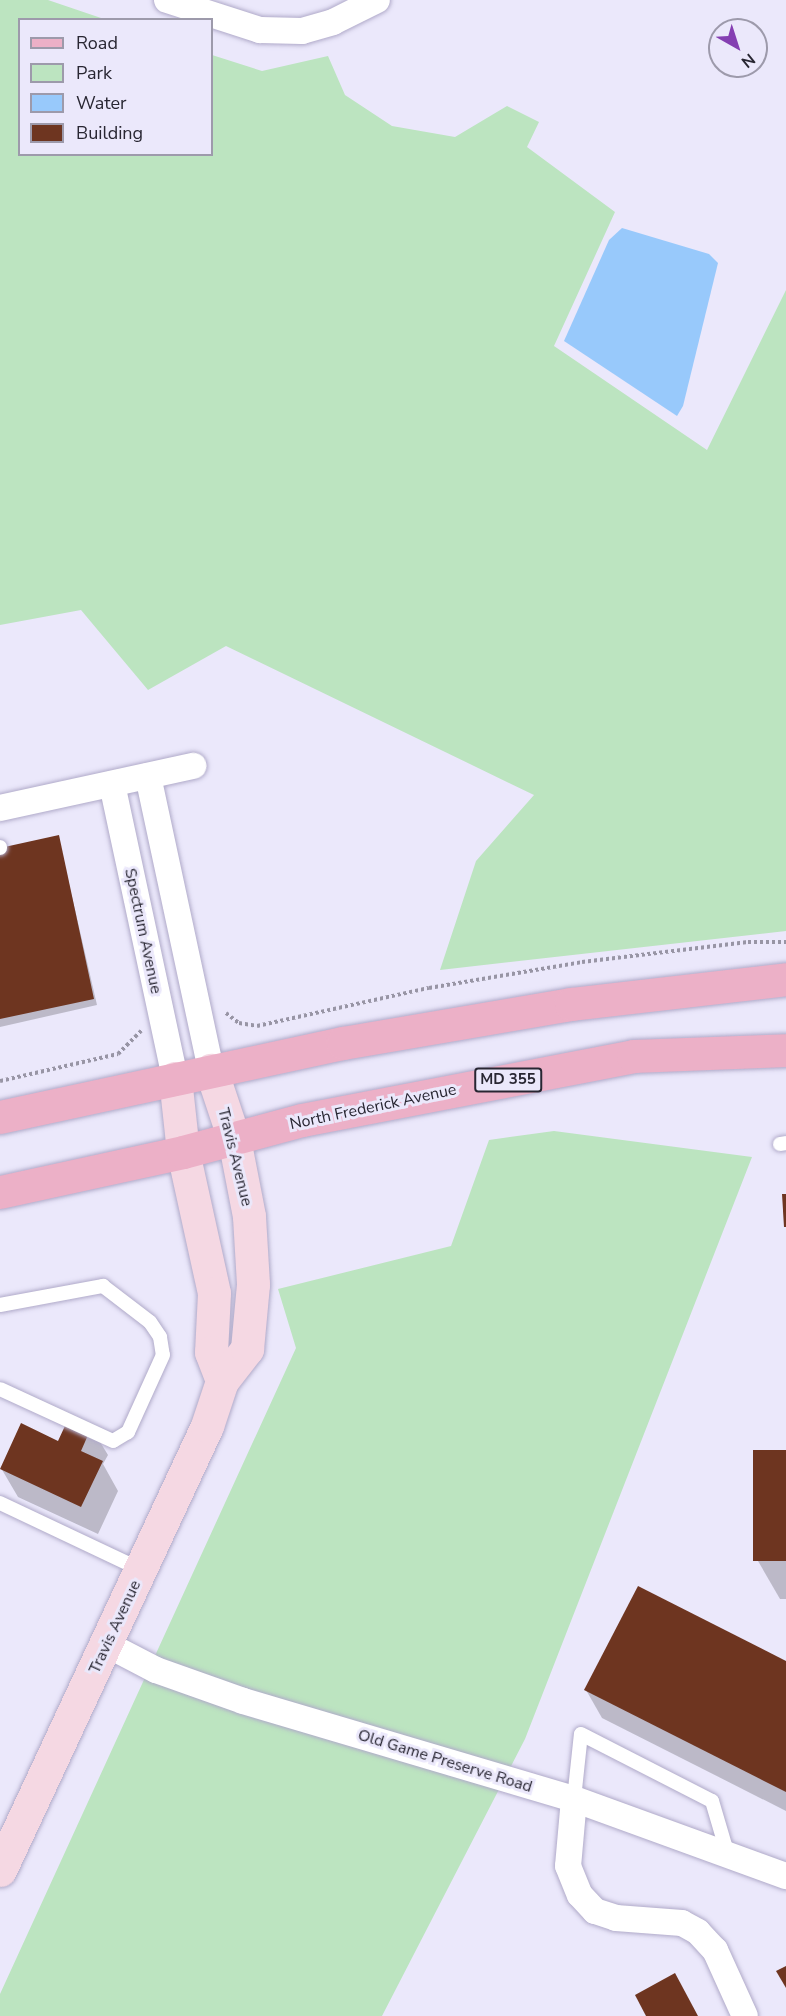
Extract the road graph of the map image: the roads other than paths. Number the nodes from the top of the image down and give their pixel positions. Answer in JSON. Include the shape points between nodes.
{"nodes":[{"id":1,"x":167,"y":0,"type":"edge"},
{"id":2,"x":377,"y":0,"type":"edge"},
{"id":3,"x":193,"y":766,"type":"dead end"},
{"id":4,"x":148,"y":776,"type":"junction"},
{"id":5,"x":112,"y":784,"type":"junction"},
{"id":6,"x":0,"y":808,"type":"edge"},
{"id":7,"x":786,"y":979,"type":"edge"},
{"id":8,"x":786,"y":1050,"type":"edge"},
{"id":9,"x":211,"y":1070,"type":"junction"},
{"id":10,"x":175,"y":1078,"type":"junction"},
{"id":11,"x":0,"y":1117,"type":"edge"},
{"id":12,"x":234,"y":1139,"type":"junction"},
{"id":13,"x":183,"y":1152,"type":"junction"},
{"id":14,"x":0,"y":1192,"type":"edge"},
{"id":15,"x":0,"y":1305,"type":"edge"},
{"id":16,"x":222,"y":1381,"type":"junction"},
{"id":17,"x":0,"y":1389,"type":"edge"},
{"id":18,"x":0,"y":1503,"type":"edge"},
{"id":19,"x":142,"y":1570,"type":"junction"},
{"id":20,"x":106,"y":1644,"type":"junction"},
{"id":21,"x":574,"y":1799,"type":"junction"},
{"id":22,"x":8,"y":1832,"type":"edge"},
{"id":23,"x":727,"y":1852,"type":"junction"},
{"id":24,"x":0,"y":1870,"type":"edge"},
{"id":25,"x":786,"y":1876,"type":"edge"},
{"id":26,"x":745,"y":2016,"type":"edge"}],
"edges":[{"from":1,"to":2,"type":"street","via":[[260,30],[291,31],[333,22]]},
{"from":3,"to":4,"type":"street"},
{"from":4,"to":5,"type":"street"},
{"from":4,"to":9,"type":"street"},
{"from":5,"to":6,"type":"street"},
{"from":5,"to":10,"type":"street","name":"Spectrum Avenue"},
{"from":7,"to":9,"type":"main road","via":[[571,1004]]},
{"from":8,"to":12,"type":"main road","name":"North Frederick Avenue","number":"MD 355","via":[[633,1056],[302,1120]]},
{"from":9,"to":10,"type":"main road"},
{"from":9,"to":12,"type":"street","name":"Travis Avenue"},
{"from":10,"to":11,"type":"main road"},
{"from":10,"to":13,"type":"street"},
{"from":12,"to":13,"type":"main road","name":"North Frederick Avenue","number":"MD 355"},
{"from":12,"to":16,"type":"street","name":"Travis Avenue","via":[[249,1216],[253,1284],[247,1349]]},
{"from":13,"to":14,"type":"main road","name":"North Frederick Avenue","number":"MD 355"},
{"from":13,"to":16,"type":"street","via":[[214,1293],[211,1352]]},
{"from":15,"to":17,"type":"lane","via":[[96,1285],[113,1292],[141,1314],[160,1337],[163,1355],[128,1432],[119,1440],[106,1440]]},
{"from":16,"to":19,"type":"street","name":"Travis Avenue","via":[[207,1426]]},
{"from":18,"to":19,"type":"lane"},
{"from":19,"to":20,"type":"street","name":"Travis Avenue"},
{"from":20,"to":21,"type":"street","name":"Old Game Preserve Road","via":[[156,1670],[243,1701]]},
{"from":20,"to":22,"type":"street","name":"Travis Avenue"},
{"from":21,"to":23,"type":"street","name":"Old Game Preserve Road"},
{"from":21,"to":23,"type":"lane","via":[[581,1734],[712,1801]]},
{"from":21,"to":26,"type":"street","via":[[567,1843],[568,1866],[580,1894],[596,1911],[616,1918],[682,1923],[698,1932],[715,1950]]},
{"from":22,"to":24,"type":"street","name":"Travis Avenue"},
{"from":23,"to":25,"type":"street","name":"Old Game Preserve Road"}]}
